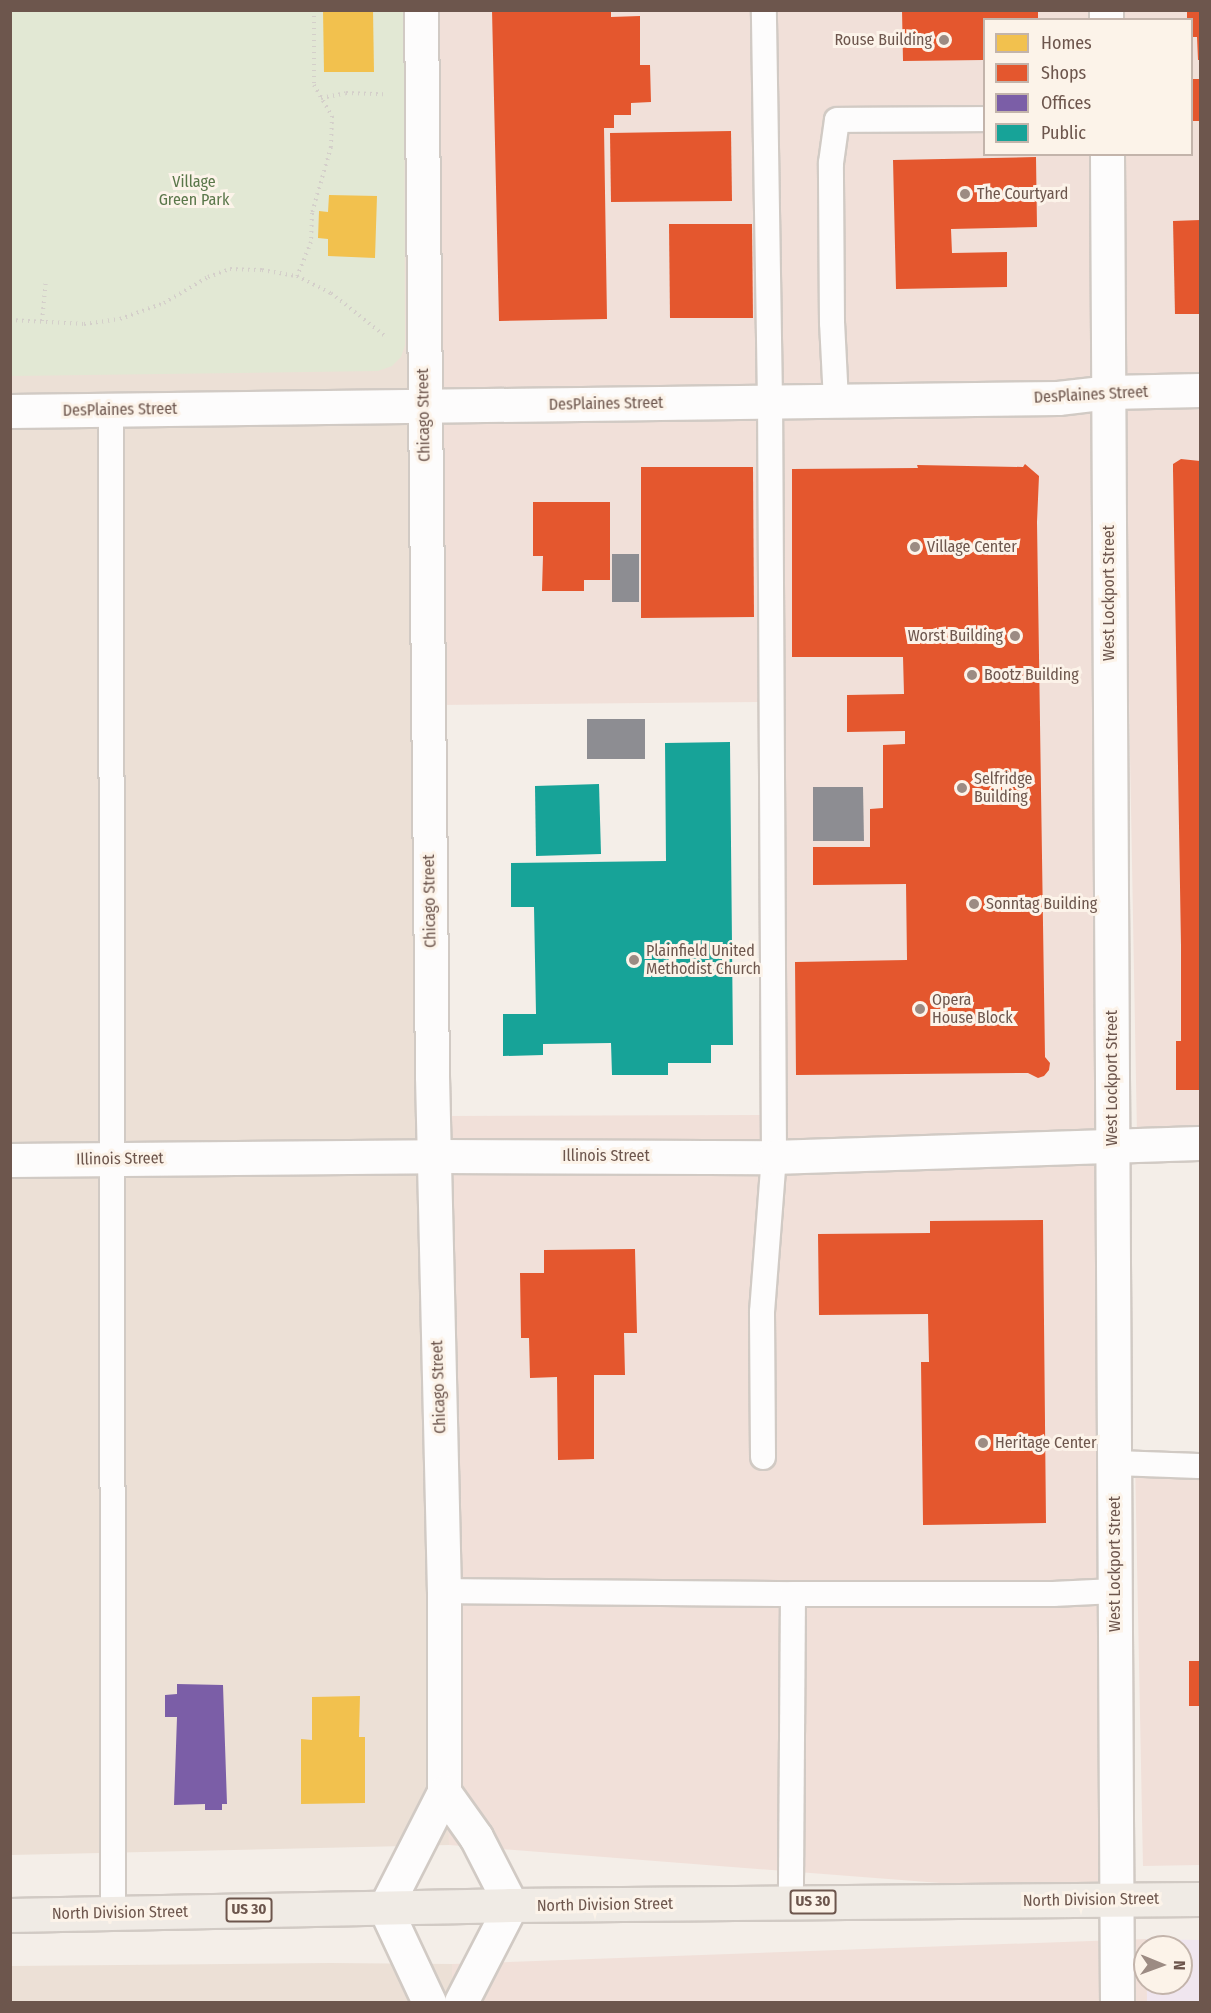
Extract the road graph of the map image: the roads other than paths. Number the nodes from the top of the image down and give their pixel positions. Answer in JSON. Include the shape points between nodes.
{"nodes":[{"id":1,"x":421,"y":10,"type":"edge"},
{"id":2,"x":764,"y":10,"type":"edge"},
{"id":3,"x":983,"y":119,"type":"edge"},
{"id":4,"x":1107,"y":156,"type":"edge"},
{"id":5,"x":1200,"y":390,"type":"edge"},
{"id":6,"x":1109,"y":392,"type":"junction"},
{"id":7,"x":836,"y":400,"type":"junction"},
{"id":8,"x":770,"y":402,"type":"junction"},
{"id":9,"x":423,"y":407,"type":"junction"},
{"id":10,"x":111,"y":410,"type":"junction"},
{"id":11,"x":10,"y":411,"type":"edge"},
{"id":12,"x":1200,"y":1143,"type":"edge"},
{"id":13,"x":1112,"y":1146,"type":"junction"},
{"id":14,"x":433,"y":1156,"type":"junction"},
{"id":15,"x":774,"y":1157,"type":"junction"},
{"id":16,"x":113,"y":1159,"type":"junction"},
{"id":17,"x":10,"y":1160,"type":"edge"},
{"id":18,"x":763,"y":1457,"type":"dead end"},
{"id":19,"x":1114,"y":1463,"type":"junction"},
{"id":20,"x":1200,"y":1466,"type":"edge"},
{"id":21,"x":444,"y":1591,"type":"junction"},
{"id":22,"x":1115,"y":1591,"type":"junction"},
{"id":23,"x":793,"y":1594,"type":"junction"},
{"id":24,"x":444,"y":1792,"type":"junction"},
{"id":25,"x":1200,"y":1899,"type":"edge"},
{"id":26,"x":1116,"y":1900,"type":"junction"},
{"id":27,"x":791,"y":1903,"type":"junction"},
{"id":28,"x":511,"y":1905,"type":"junction"},
{"id":29,"x":385,"y":1908,"type":"junction"},
{"id":30,"x":113,"y":1912,"type":"junction"},
{"id":31,"x":10,"y":1915,"type":"edge"},
{"id":32,"x":429,"y":2002,"type":"edge"},
{"id":33,"x":461,"y":2002,"type":"edge"},
{"id":34,"x":1117,"y":2002,"type":"edge"}],
"edges":[{"from":1,"to":9,"type":"street","name":"Chicago Street"},
{"from":2,"to":8,"type":"lane"},
{"from":3,"to":7,"type":"lane","via":[[837,120],[831,163]]},
{"from":4,"to":6,"type":"street","name":"West Lockport Street"},
{"from":5,"to":6,"type":"street","name":"DesPlaines Street"},
{"from":6,"to":7,"type":"street","name":"DesPlaines Street","via":[[1058,398]]},
{"from":6,"to":13,"type":"street","name":"West Lockport Street"},
{"from":7,"to":8,"type":"street","name":"DesPlaines Street"},
{"from":8,"to":9,"type":"street","name":"DesPlaines Street"},
{"from":8,"to":15,"type":"lane"},
{"from":9,"to":10,"type":"street","name":"DesPlaines Street"},
{"from":9,"to":14,"type":"street","name":"Chicago Street"},
{"from":10,"to":11,"type":"street","name":"DesPlaines Street"},
{"from":10,"to":16,"type":"lane"},
{"from":12,"to":13,"type":"street","name":"Illinois Street"},
{"from":13,"to":15,"type":"street","name":"Illinois Street"},
{"from":13,"to":19,"type":"street","name":"West Lockport Street"},
{"from":14,"to":15,"type":"street","name":"Illinois Street"},
{"from":14,"to":16,"type":"street","name":"Illinois Street"},
{"from":14,"to":21,"type":"street","name":"Chicago Street"},
{"from":15,"to":18,"type":"lane","via":[[762,1312]]},
{"from":16,"to":17,"type":"street","name":"Illinois Street"},
{"from":16,"to":30,"type":"lane"},
{"from":19,"to":20,"type":"lane"},
{"from":19,"to":22,"type":"street","name":"West Lockport Street"},
{"from":21,"to":23,"type":"lane"},
{"from":21,"to":24,"type":"street","name":"Chicago Street"},
{"from":22,"to":23,"type":"lane"},
{"from":22,"to":26,"type":"street","name":"West Lockport Street"},
{"from":23,"to":27,"type":"lane"},
{"from":24,"to":28,"type":"street","via":[[476,1837]]},
{"from":24,"to":29,"type":"street","name":"Chicago Street"},
{"from":25,"to":26,"type":"main road","name":"North Division Street","number":"US 30"},
{"from":26,"to":27,"type":"main road","name":"North Division Street","number":"US 30"},
{"from":26,"to":34,"type":"street","name":"West Lockport Street"},
{"from":27,"to":28,"type":"main road","name":"North Division Street","number":"US 30"},
{"from":28,"to":29,"type":"main road","name":"North Division Street","number":"US 30"},
{"from":28,"to":33,"type":"street"},
{"from":29,"to":30,"type":"main road","name":"North Division Street","number":"US 30"},
{"from":29,"to":32,"type":"street"},
{"from":30,"to":31,"type":"main road","name":"North Division Street","number":"US 30"}]}
